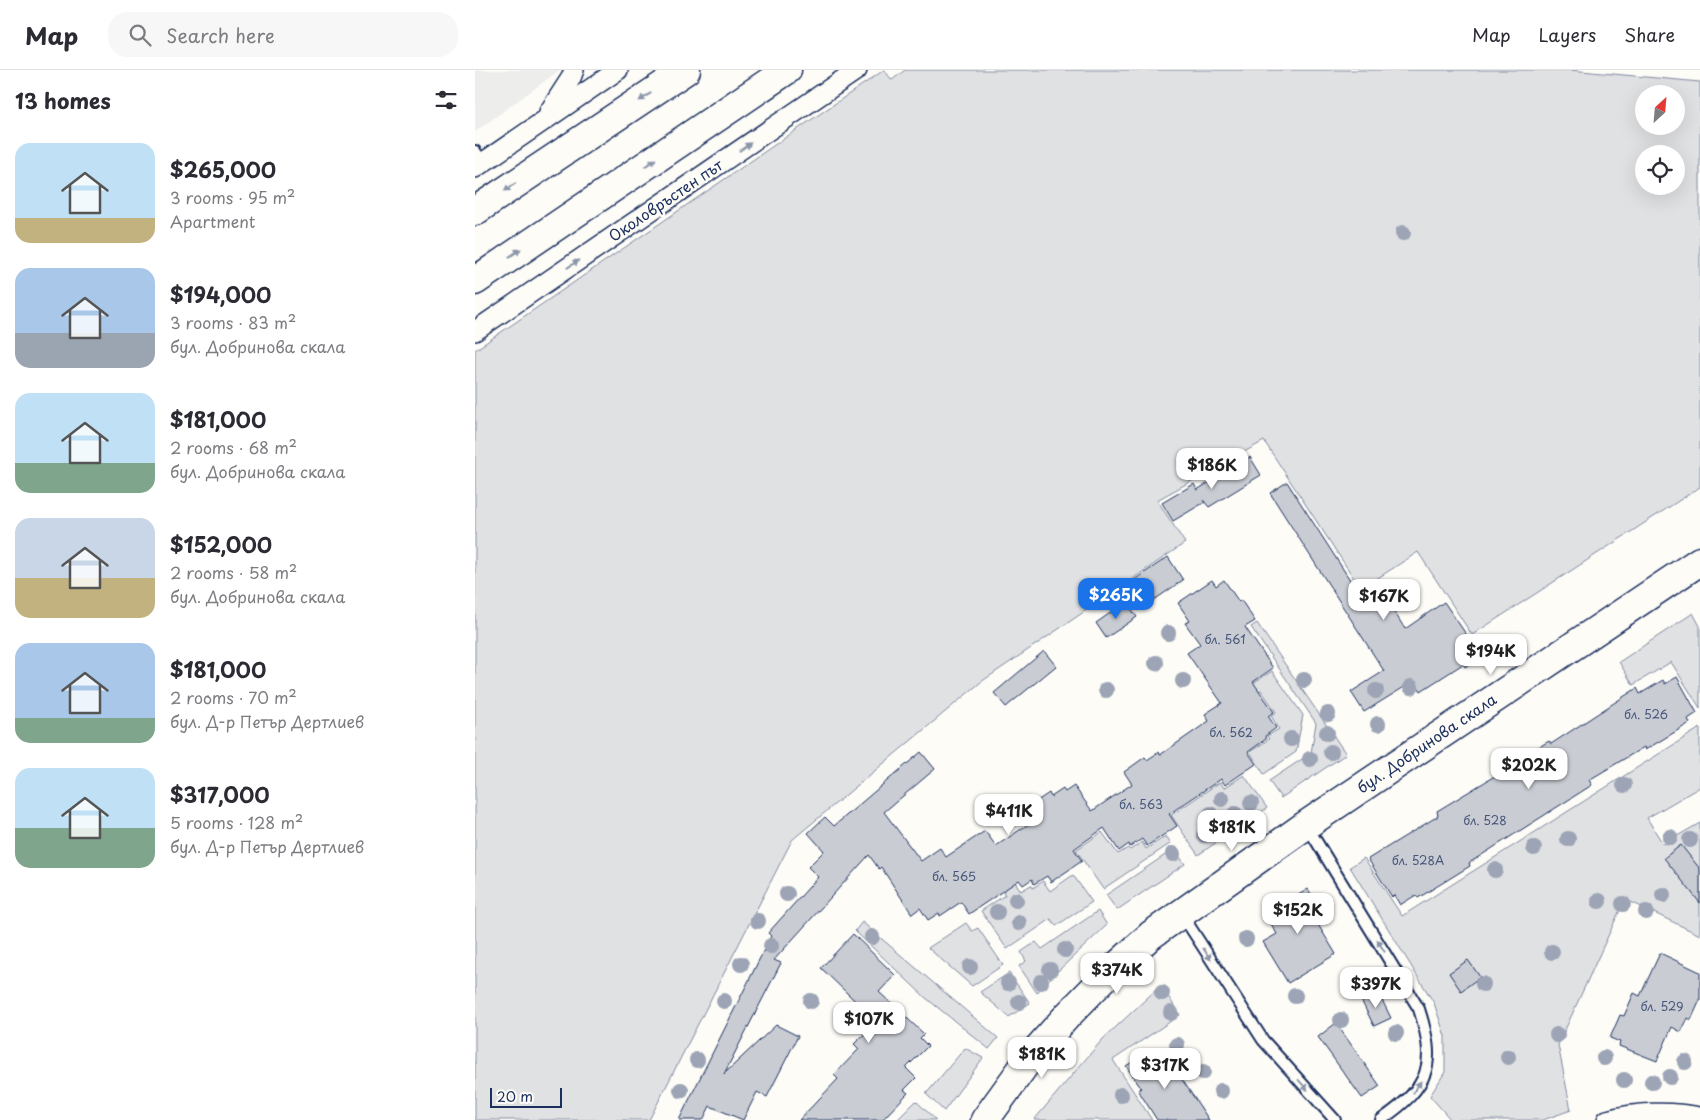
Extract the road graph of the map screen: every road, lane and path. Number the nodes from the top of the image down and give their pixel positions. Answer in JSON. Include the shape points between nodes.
{"nodes":[{"id":1,"x":574,"y":70,"type":"edge"},
{"id":2,"x":618,"y":70,"type":"edge"},
{"id":3,"x":686,"y":70,"type":"edge"},
{"id":4,"x":787,"y":70,"type":"edge"},
{"id":5,"x":857,"y":70,"type":"edge"},
{"id":6,"x":544,"y":119,"type":"junction"},
{"id":7,"x":477,"y":161,"type":"edge"},
{"id":8,"x":475,"y":211,"type":"edge"},
{"id":9,"x":475,"y":281,"type":"edge"},
{"id":10,"x":475,"y":331,"type":"edge"},
{"id":11,"x":1700,"y":561,"type":"edge"},
{"id":12,"x":1307,"y":825,"type":"junction"},
{"id":13,"x":1181,"y":913,"type":"junction"},
{"id":14,"x":1700,"y":1117,"type":"edge"},
{"id":15,"x":985,"y":1120,"type":"edge"},
{"id":16,"x":1335,"y":1120,"type":"edge"},
{"id":17,"x":1381,"y":1120,"type":"edge"},
{"id":18,"x":1607,"y":1120,"type":"edge"}],
"edges":[{"from":1,"to":6,"type":"street"},
{"from":2,"to":6,"type":"street"},
{"from":3,"to":8,"type":"main road","one_way":true},
{"from":9,"to":4,"type":"main road","one_way":true},
{"from":10,"to":5,"type":"street","name":"Околовръстен път","one_way":true},
{"from":6,"to":7,"type":"street"},
{"from":11,"to":12,"type":"main road","name":"бул. Добринова скала"},
{"from":12,"to":13,"type":"main road","name":"бул. Добринова скала"},
{"from":17,"to":12,"type":"lane","one_way":true,"via":[[1411,1096],[1429,1067],[1429,1038],[1419,1009]]},
{"from":13,"to":15,"type":"main road","name":"бул. Добринова скала","via":[[1151,935],[1068,1015],[1033,1055]]},
{"from":13,"to":16,"type":"lane","one_way":true,"via":[[1263,1040]]},
{"from":14,"to":18,"type":"street","via":[[1642,1114]]}]}
